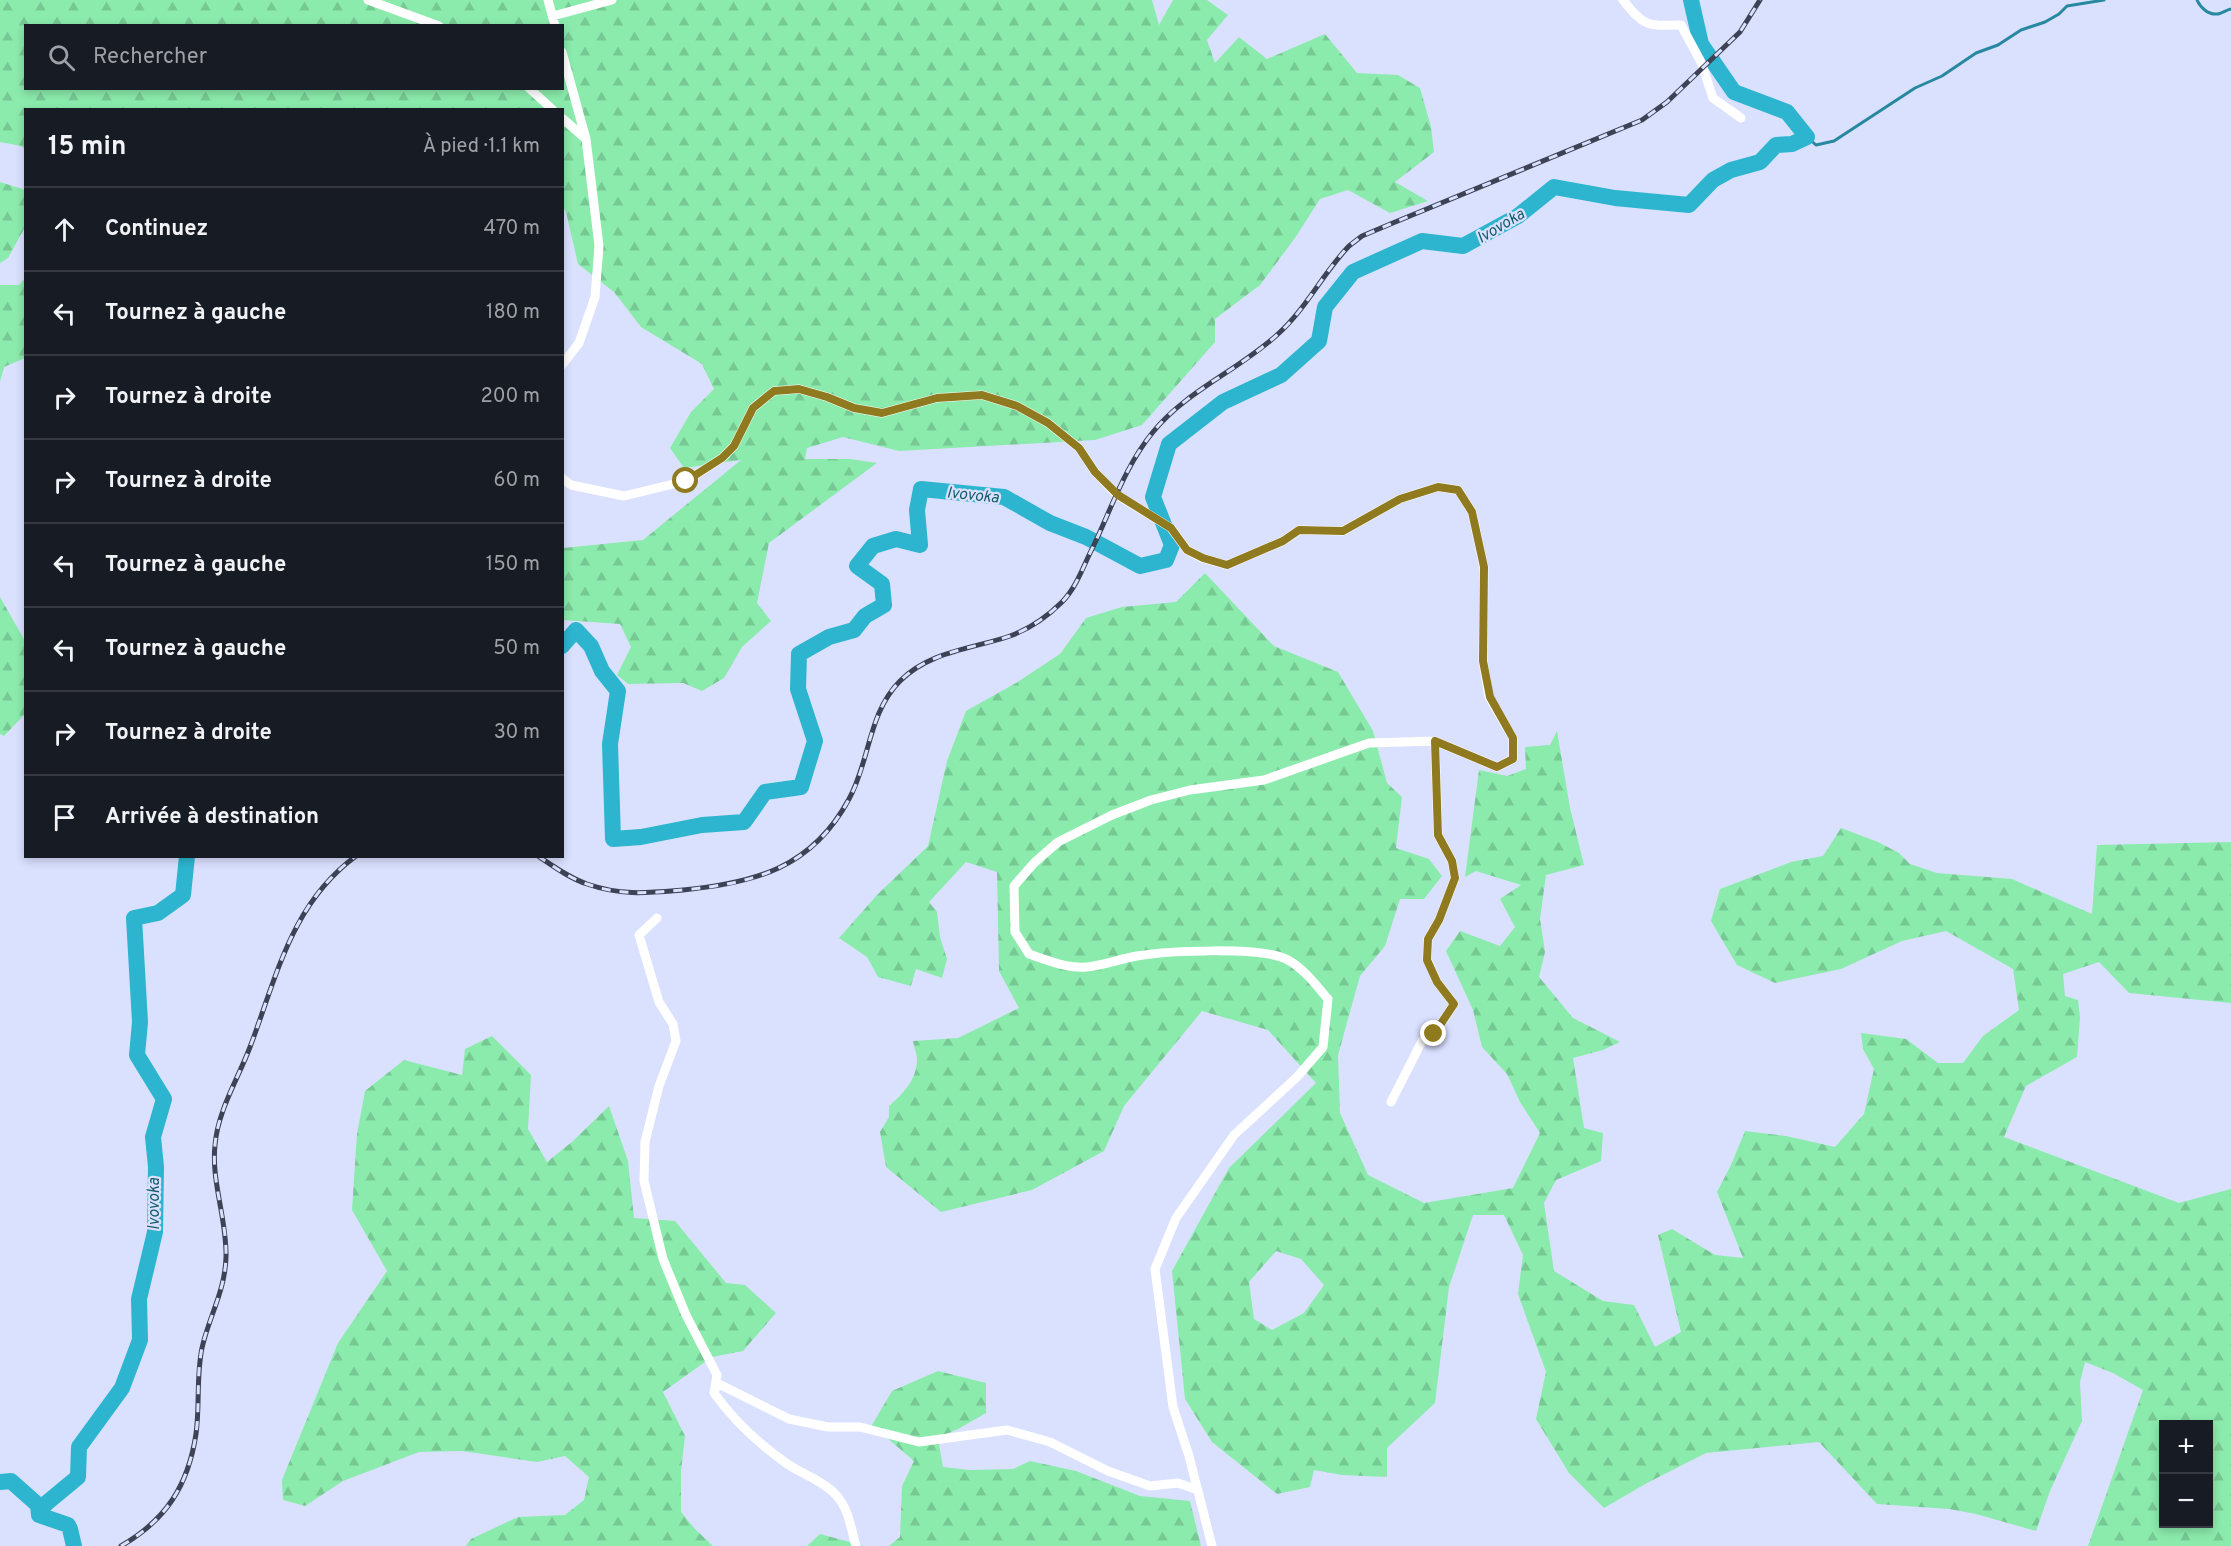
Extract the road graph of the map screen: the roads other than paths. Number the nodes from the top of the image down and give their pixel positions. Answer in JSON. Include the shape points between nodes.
{"nodes":[{"id":1,"x":368,"y":0,"type":"edge"},
{"id":2,"x":548,"y":0,"type":"edge"},
{"id":3,"x":612,"y":0,"type":"edge"},
{"id":4,"x":1623,"y":0,"type":"edge"},
{"id":5,"x":554,"y":21,"type":"edge"},
{"id":6,"x":434,"y":24,"type":"edge"},
{"id":7,"x":564,"y":59,"type":"edge"},
{"id":8,"x":531,"y":90,"type":"edge"},
{"id":9,"x":551,"y":108,"type":"edge"},
{"id":10,"x":1741,"y":118,"type":"dead end"},
{"id":11,"x":564,"y":120,"type":"edge"},
{"id":12,"x":586,"y":139,"type":"junction"},
{"id":13,"x":564,"y":362,"type":"edge"},
{"id":14,"x":564,"y":480,"type":"edge"},
{"id":15,"x":1435,"y":741,"type":"junction"},
{"id":16,"x":657,"y":918,"type":"dead end"},
{"id":17,"x":1390,"y":1102,"type":"dead end"},
{"id":18,"x":714,"y":1393,"type":"junction"},
{"id":19,"x":1198,"y":1490,"type":"junction"},
{"id":20,"x":856,"y":1546,"type":"edge"},
{"id":21,"x":1212,"y":1546,"type":"edge"}],
"edges":[{"from":1,"to":6,"type":"street"},
{"from":2,"to":5,"type":"street"},
{"from":3,"to":5,"type":"street"},
{"from":4,"to":10,"type":"street","via":[[1638,20],[1655,26],[1681,25],[1701,62],[1713,98]]},
{"from":7,"to":12,"type":"street"},
{"from":8,"to":9,"type":"street"},
{"from":11,"to":12,"type":"street"},
{"from":12,"to":13,"type":"street","via":[[599,246],[595,297],[579,343]]},
{"from":14,"to":15,"type":"street","via":[[571,485],[624,496],[686,481],[734,446],[753,408],[774,391],[799,389],[882,413],[937,398],[982,395],[1017,406],[1048,423],[1079,448],[1095,472],[1118,495],[1171,528],[1187,550],[1227,565],[1299,530],[1343,531],[1400,499],[1438,487],[1458,490],[1472,512],[1484,567],[1483,661],[1490,697],[1513,738],[1513,759],[1497,767]]},
{"from":15,"to":17,"type":"street","via":[[1438,835],[1452,861],[1455,878],[1428,939],[1427,960],[1454,1004],[1434,1034],[1422,1041]]},
{"from":15,"to":19,"type":"street","via":[[1369,743],[1264,780],[1190,790],[1151,800],[1058,842],[1014,886],[1015,932],[1029,954],[1085,967],[1176,951],[1257,953],[1287,959],[1305,972],[1328,999],[1323,1047],[1297,1077],[1234,1135],[1176,1218],[1155,1269],[1173,1407]]},
{"from":16,"to":18,"type":"street","via":[[639,935],[659,1002],[673,1024],[676,1041],[659,1086],[645,1142],[644,1181],[663,1259],[717,1375]]},
{"from":18,"to":19,"type":"street","via":[[721,1385],[789,1419],[860,1427],[919,1442],[1007,1430],[1050,1442],[1108,1471],[1150,1486],[1178,1483]]},
{"from":18,"to":20,"type":"street","via":[[745,1430],[786,1463],[835,1494],[846,1508]]},
{"from":19,"to":21,"type":"street"}]}
